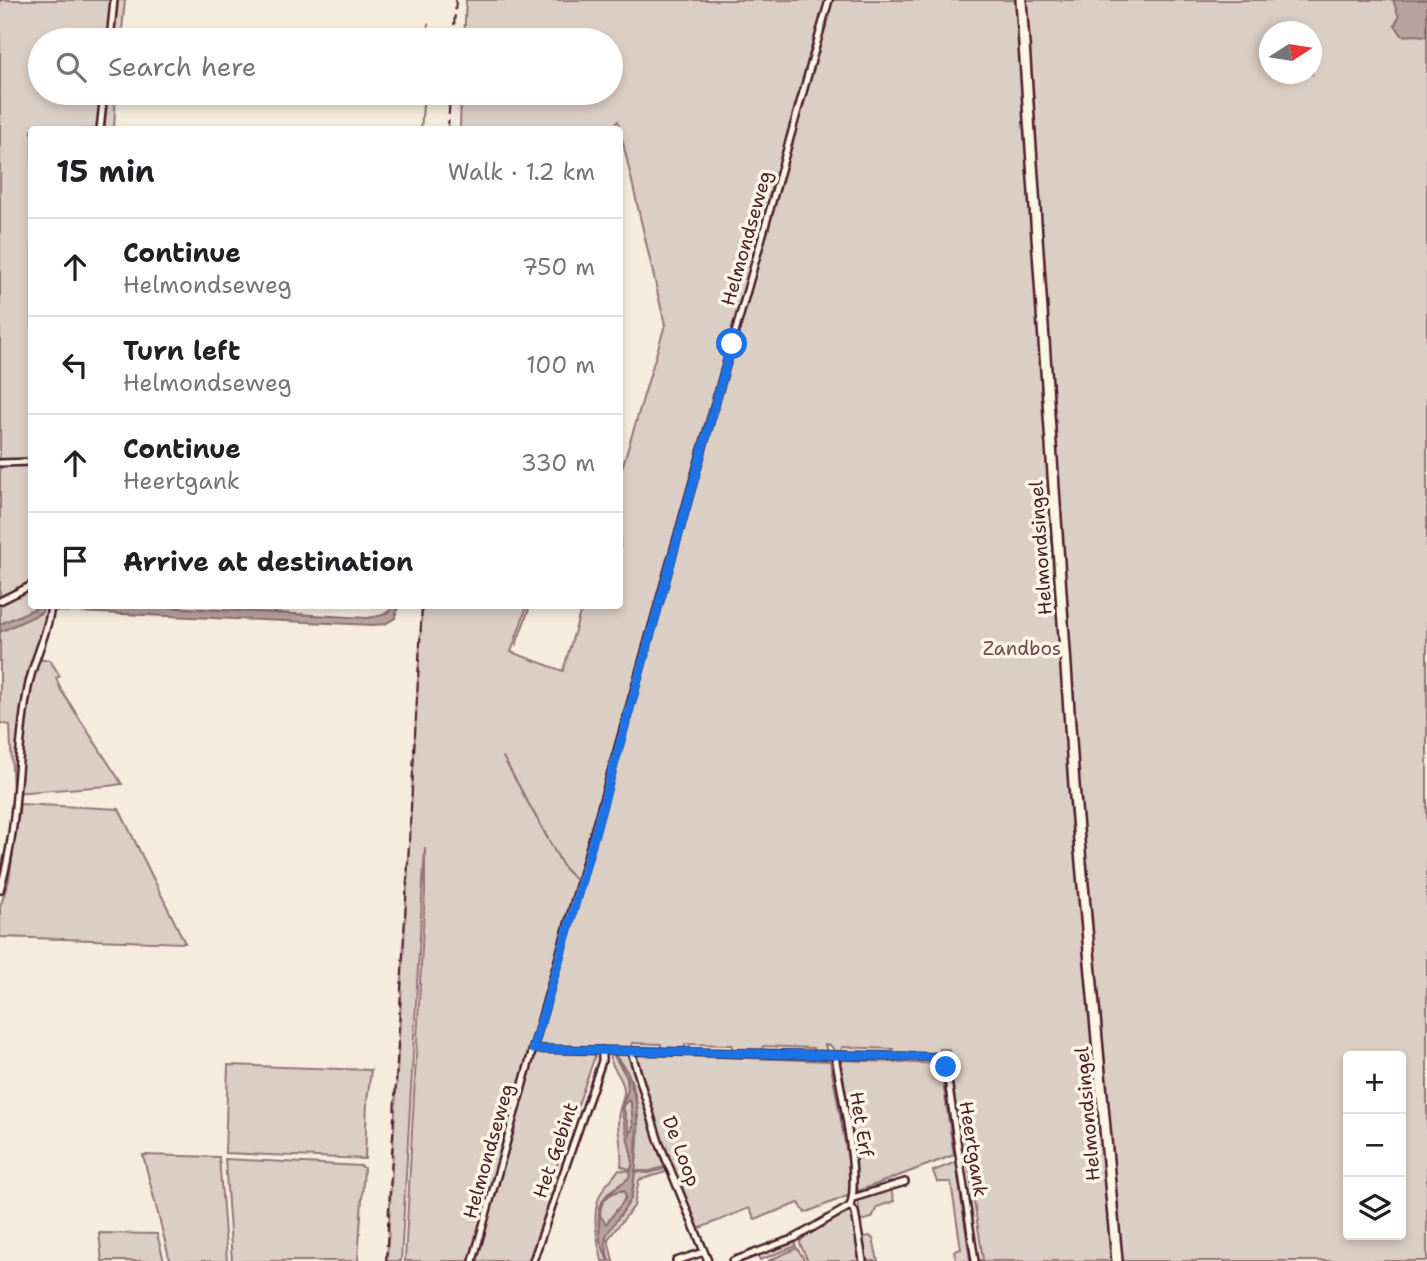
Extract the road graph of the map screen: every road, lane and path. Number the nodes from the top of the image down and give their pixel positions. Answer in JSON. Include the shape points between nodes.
{"nodes":[{"id":1,"x":114,"y":0,"type":"edge"},
{"id":2,"x":829,"y":0,"type":"edge"},
{"id":3,"x":1021,"y":0,"type":"edge"},
{"id":4,"x":111,"y":28,"type":"edge"},
{"id":5,"x":103,"y":105,"type":"edge"},
{"id":6,"x":100,"y":126,"type":"edge"},
{"id":7,"x":28,"y":462,"type":"edge"},
{"id":8,"x":0,"y":463,"type":"edge"},
{"id":9,"x":28,"y":587,"type":"edge"},
{"id":10,"x":0,"y":601,"type":"edge"},
{"id":11,"x":51,"y":609,"type":"edge"},
{"id":12,"x":0,"y":890,"type":"edge"},
{"id":13,"x":533,"y":1049,"type":"junction"},
{"id":14,"x":602,"y":1050,"type":"junction"},
{"id":15,"x":631,"y":1051,"type":"junction"},
{"id":16,"x":835,"y":1055,"type":"junction"},
{"id":17,"x":905,"y":1182,"type":"dead end"},
{"id":18,"x":853,"y":1198,"type":"junction"},
{"id":19,"x":850,"y":1206,"type":"junction"},
{"id":20,"x":704,"y":1252,"type":"junction"},
{"id":21,"x":473,"y":1261,"type":"edge"},
{"id":22,"x":533,"y":1261,"type":"edge"},
{"id":23,"x":677,"y":1261,"type":"edge"},
{"id":24,"x":708,"y":1261,"type":"edge"},
{"id":25,"x":733,"y":1261,"type":"edge"},
{"id":26,"x":863,"y":1261,"type":"edge"},
{"id":27,"x":975,"y":1261,"type":"edge"},
{"id":28,"x":1117,"y":1261,"type":"edge"}],
"edges":[{"from":1,"to":4,"type":"street"},
{"from":2,"to":13,"type":"street","name":"Helmondseweg"},
{"from":3,"to":28,"type":"main road","name":"Helmondsingel","via":[[1073,772]]},
{"from":5,"to":6,"type":"street"},
{"from":7,"to":8,"type":"street"},
{"from":9,"to":10,"type":"street"},
{"from":11,"to":12,"type":"street","via":[[28,688],[11,843]]},
{"from":13,"to":14,"type":"street"},
{"from":13,"to":21,"type":"street","name":"Helmondseweg"},
{"from":14,"to":15,"type":"street"},
{"from":14,"to":22,"type":"street","name":"Het Gebint"},
{"from":15,"to":16,"type":"street","name":"Heertgank"},
{"from":15,"to":20,"type":"street","name":"De Loop","via":[[659,1142]]},
{"from":16,"to":18,"type":"street","name":"Het Erf","via":[[854,1174]]},
{"from":16,"to":27,"type":"street","name":"Heertgank","via":[[935,1057],[942,1061]]},
{"from":17,"to":18,"type":"street"},
{"from":18,"to":19,"type":"street","name":"Het Erf"},
{"from":19,"to":25,"type":"street","via":[[795,1238]]},
{"from":19,"to":26,"type":"street"},
{"from":20,"to":23,"type":"street"},
{"from":20,"to":24,"type":"street","name":"De Loop"}]}
